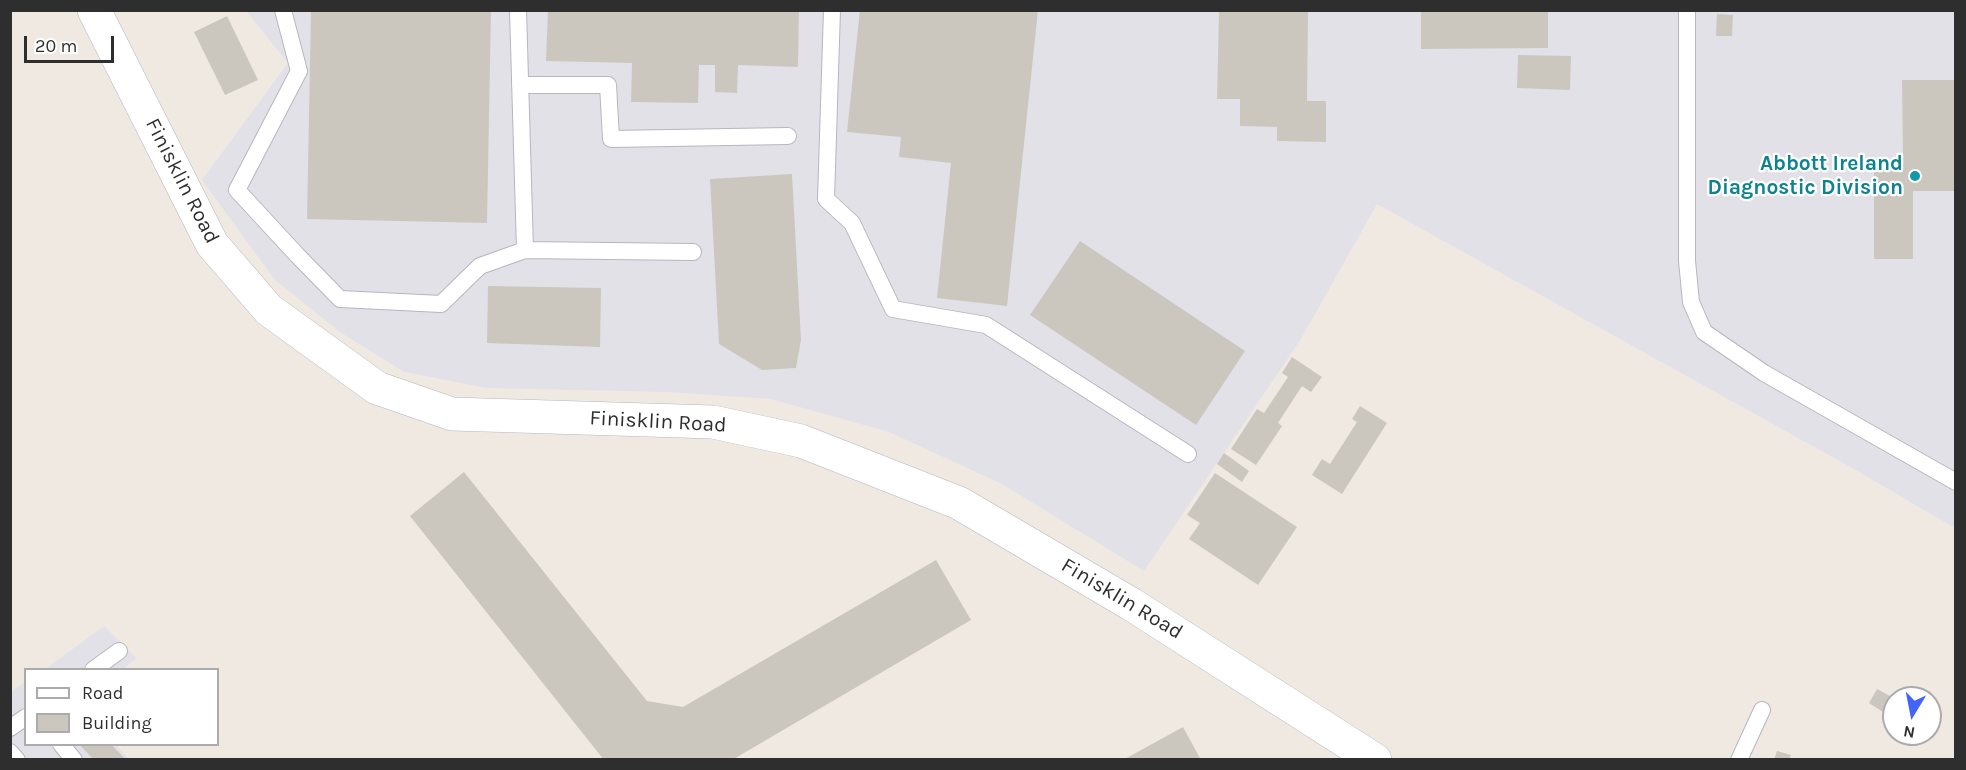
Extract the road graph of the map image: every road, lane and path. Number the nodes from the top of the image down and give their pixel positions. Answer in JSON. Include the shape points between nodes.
{"nodes":[{"id":1,"x":94,"y":10,"type":"edge"},
{"id":2,"x":283,"y":10,"type":"edge"},
{"id":3,"x":518,"y":10,"type":"edge"},
{"id":4,"x":832,"y":10,"type":"edge"},
{"id":5,"x":1687,"y":10,"type":"edge"},
{"id":6,"x":520,"y":85,"type":"junction"},
{"id":7,"x":788,"y":136,"type":"dead end"},
{"id":8,"x":525,"y":250,"type":"junction"},
{"id":9,"x":693,"y":252,"type":"dead end"},
{"id":10,"x":1188,"y":454,"type":"dead end"},
{"id":11,"x":1956,"y":482,"type":"edge"},
{"id":12,"x":119,"y":651,"type":"dead end"},
{"id":13,"x":94,"y":668,"type":"edge"},
{"id":14,"x":1762,"y":710,"type":"dead end"},
{"id":15,"x":24,"y":718,"type":"edge"},
{"id":16,"x":10,"y":728,"type":"edge"},
{"id":17,"x":63,"y":746,"type":"edge"},
{"id":18,"x":10,"y":752,"type":"edge"},
{"id":19,"x":17,"y":759,"type":"edge"},
{"id":20,"x":74,"y":759,"type":"edge"},
{"id":21,"x":1375,"y":759,"type":"edge"},
{"id":22,"x":1739,"y":759,"type":"edge"}],
"edges":[{"from":1,"to":21,"type":"street","name":"Finisklin Road","via":[[212,244],[269,310],[376,388],[452,414],[713,422],[801,441],[959,503],[1131,603]]},
{"from":2,"to":8,"type":"lane","via":[[299,71],[237,190],[340,299],[441,304],[480,266]]},
{"from":3,"to":6,"type":"lane"},
{"from":4,"to":10,"type":"lane","via":[[826,199],[852,223],[893,309],[987,325]]},
{"from":5,"to":11,"type":"lane","via":[[1687,261],[1691,302],[1704,332],[1764,373]]},
{"from":6,"to":7,"type":"lane","via":[[608,85],[611,139]]},
{"from":6,"to":8,"type":"lane"},
{"from":8,"to":9,"type":"lane"},
{"from":12,"to":13,"type":"lane"},
{"from":14,"to":22,"type":"lane"},
{"from":15,"to":16,"type":"lane"},
{"from":17,"to":20,"type":"lane"},
{"from":18,"to":19,"type":"lane"}]}
